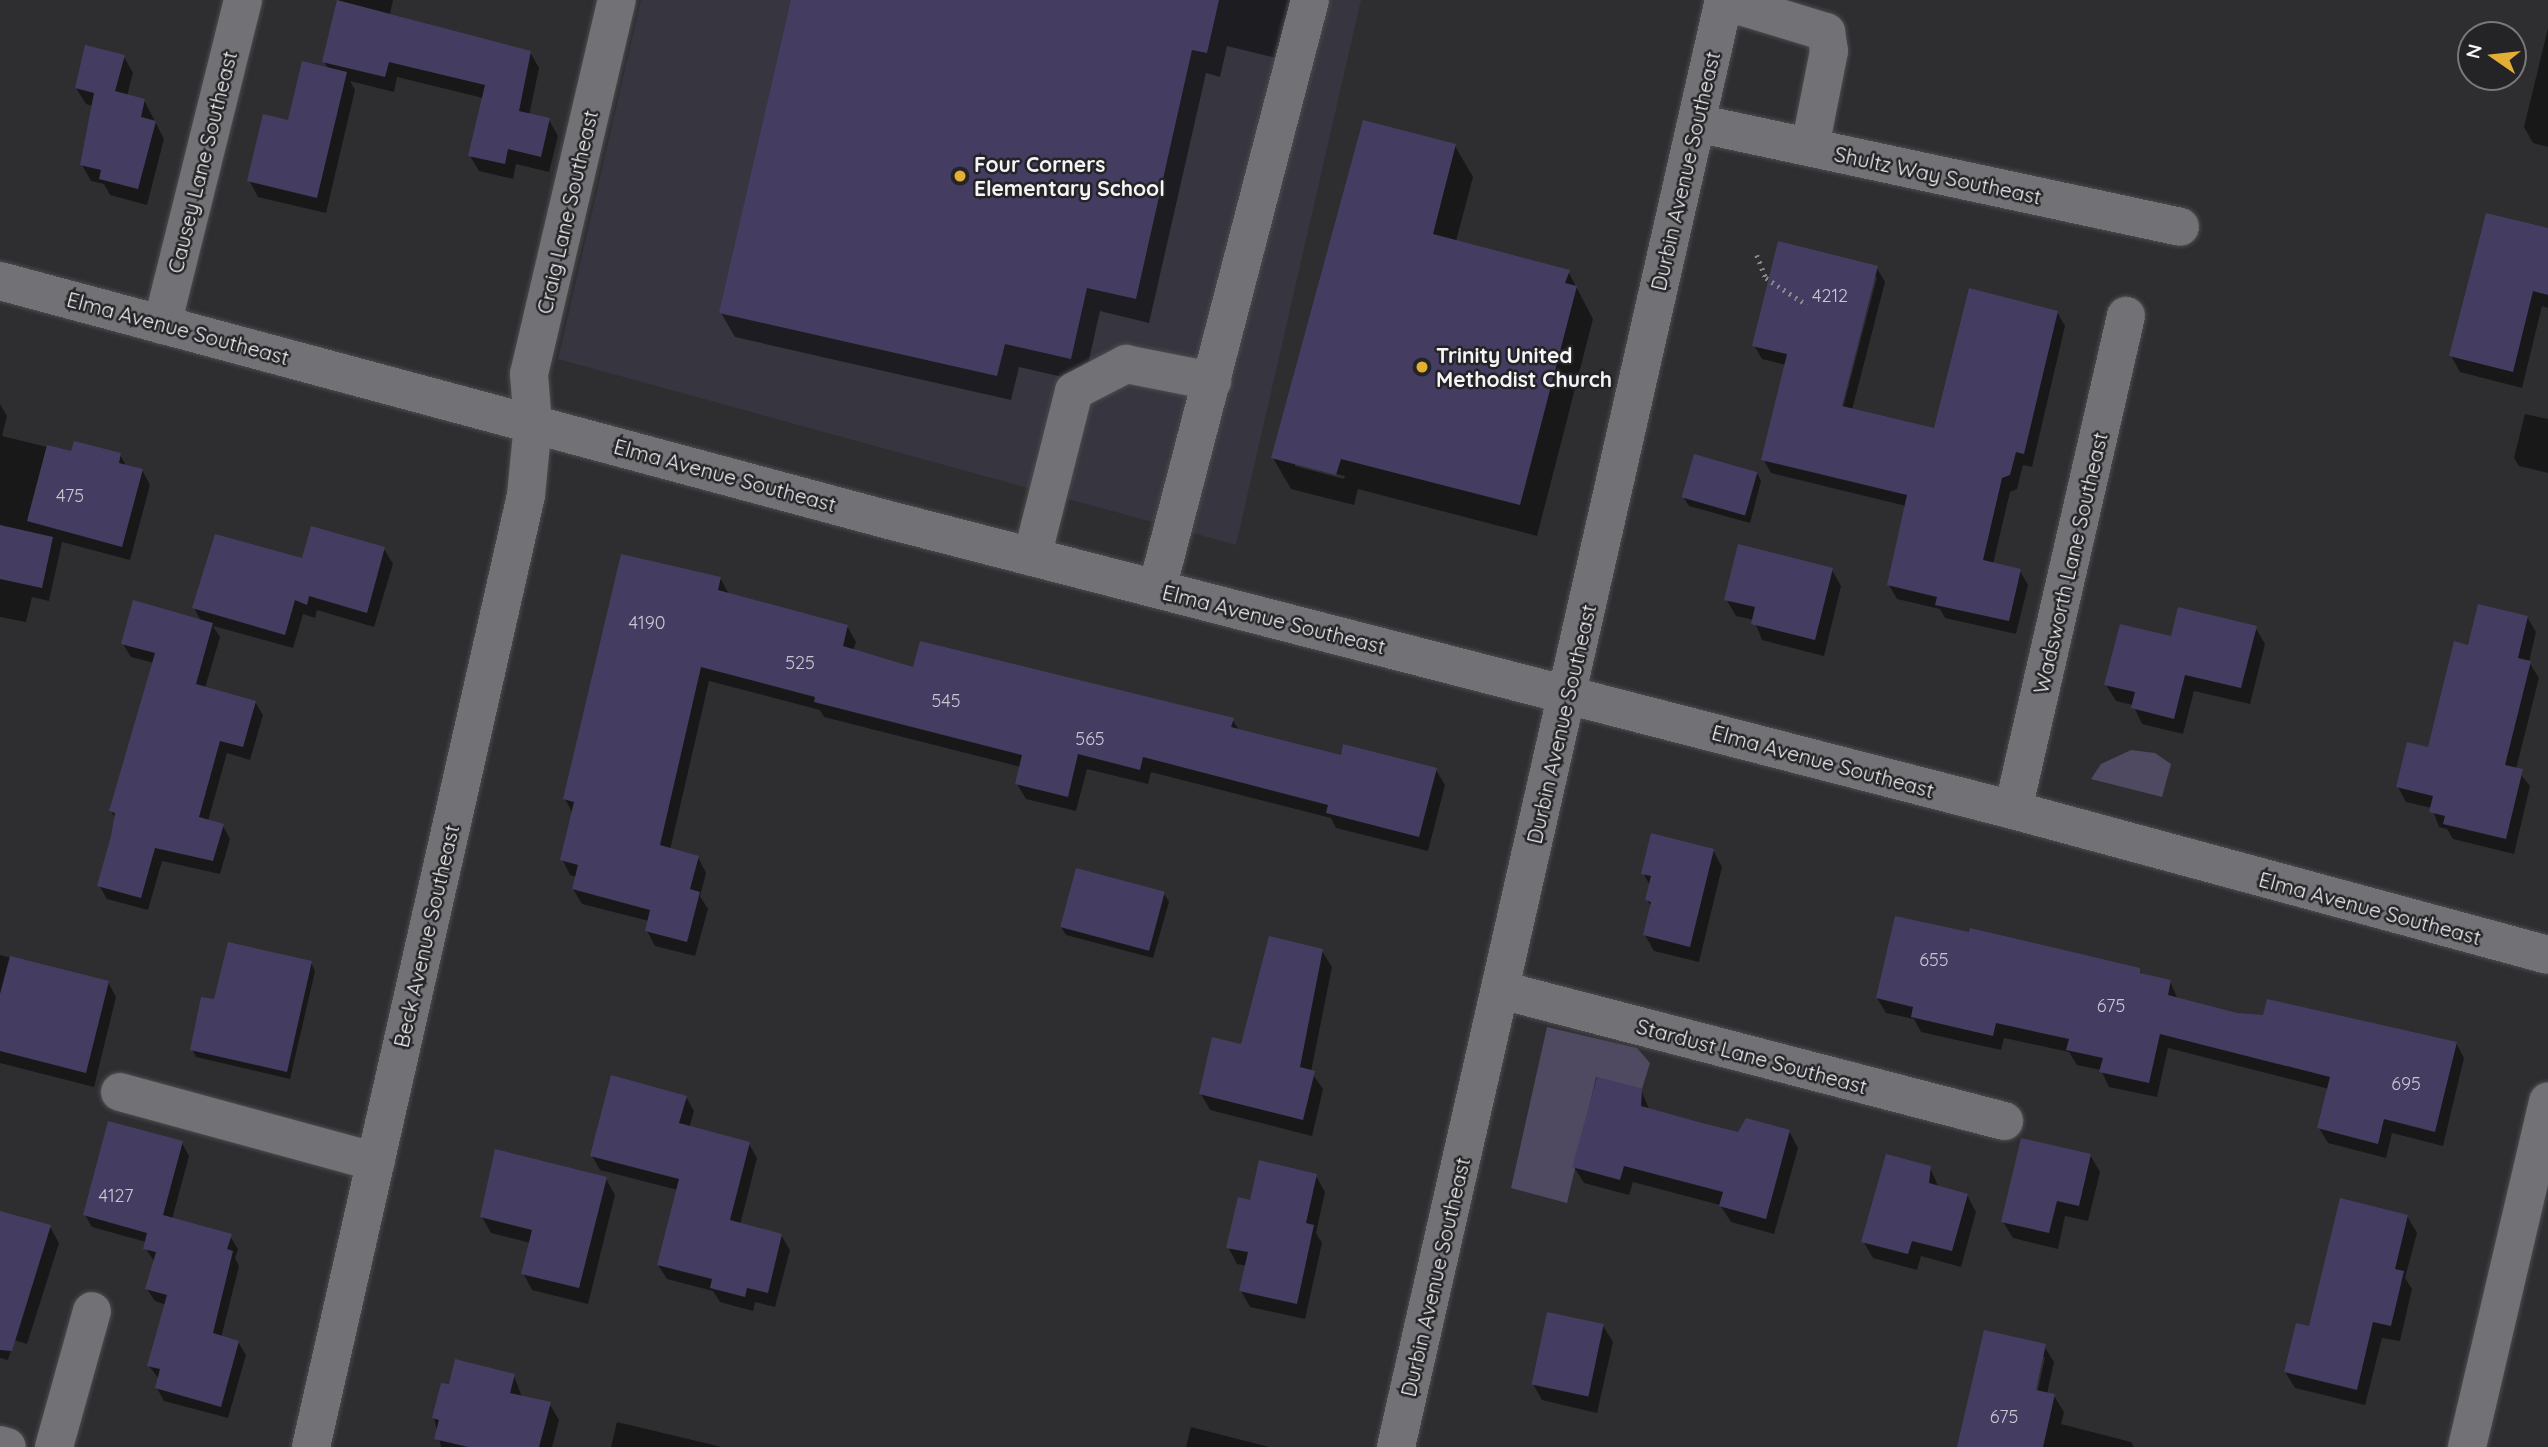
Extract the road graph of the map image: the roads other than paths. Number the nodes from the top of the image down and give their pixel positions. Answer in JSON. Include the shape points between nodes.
{"nodes":[{"id":1,"x":243,"y":0,"type":"edge"},
{"id":2,"x":617,"y":0,"type":"edge"},
{"id":3,"x":1310,"y":0,"type":"edge"},
{"id":4,"x":1724,"y":0,"type":"edge"},
{"id":5,"x":1696,"y":122,"type":"junction"},
{"id":6,"x":1810,"y":147,"type":"junction"},
{"id":7,"x":2180,"y":227,"type":"dead end"},
{"id":8,"x":0,"y":281,"type":"edge"},
{"id":9,"x":2126,"y":316,"type":"dead end"},
{"id":10,"x":162,"y":325,"type":"junction"},
{"id":11,"x":1212,"y":381,"type":"junction"},
{"id":12,"x":533,"y":425,"type":"junction"},
{"id":13,"x":1032,"y":557,"type":"junction"},
{"id":14,"x":1157,"y":589,"type":"junction"},
{"id":15,"x":1567,"y":695,"type":"junction"},
{"id":16,"x":2013,"y":810,"type":"junction"},
{"id":17,"x":2548,"y":955,"type":"edge"},
{"id":18,"x":1501,"y":990,"type":"junction"},
{"id":19,"x":120,"y":1092,"type":"dead end"},
{"id":20,"x":2548,"y":1101,"type":"edge"},
{"id":21,"x":2004,"y":1121,"type":"dead end"},
{"id":22,"x":376,"y":1162,"type":"junction"},
{"id":23,"x":92,"y":1311,"type":"dead end"},
{"id":24,"x":0,"y":1445,"type":"edge"},
{"id":25,"x":6,"y":1447,"type":"edge"},
{"id":26,"x":54,"y":1447,"type":"edge"},
{"id":27,"x":311,"y":1447,"type":"edge"},
{"id":28,"x":1396,"y":1447,"type":"edge"},
{"id":29,"x":2467,"y":1447,"type":"edge"}],
"edges":[{"from":1,"to":10,"type":"street","name":"Causey Lane Southeast"},
{"from":2,"to":12,"type":"street","name":"Craig Lane Southeast","via":[[529,374]]},
{"from":3,"to":11,"type":"street"},
{"from":4,"to":5,"type":"street","name":"Durbin Avenue Southeast"},
{"from":4,"to":6,"type":"street","via":[[1826,32],[1829,51]]},
{"from":5,"to":6,"type":"street","name":"Shultz Way Southeast"},
{"from":5,"to":15,"type":"street","name":"Durbin Avenue Southeast"},
{"from":6,"to":7,"type":"street","name":"Shultz Way Southeast"},
{"from":8,"to":10,"type":"street","name":"Elma Avenue Southeast"},
{"from":9,"to":16,"type":"street","name":"Wadsworth Lane Southeast"},
{"from":10,"to":12,"type":"street","name":"Elma Avenue Southeast"},
{"from":11,"to":13,"type":"street","via":[[1126,364],[1074,391]]},
{"from":11,"to":14,"type":"street"},
{"from":12,"to":13,"type":"street","name":"Elma Avenue Southeast"},
{"from":12,"to":22,"type":"street","name":"Beck Avenue Southeast","via":[[526,495]]},
{"from":13,"to":14,"type":"street","name":"Elma Avenue Southeast"},
{"from":14,"to":15,"type":"street","name":"Elma Avenue Southeast"},
{"from":15,"to":16,"type":"street","name":"Elma Avenue Southeast"},
{"from":15,"to":18,"type":"street","name":"Durbin Avenue Southeast"},
{"from":16,"to":17,"type":"street","name":"Elma Avenue Southeast"},
{"from":18,"to":21,"type":"street","name":"Stardust Lane Southeast"},
{"from":18,"to":28,"type":"street","name":"Durbin Avenue Southeast"},
{"from":19,"to":22,"type":"street"},
{"from":20,"to":29,"type":"street"},
{"from":22,"to":27,"type":"street","name":"Beck Avenue Southeast"},
{"from":23,"to":26,"type":"street"},
{"from":24,"to":25,"type":"street"}]}
